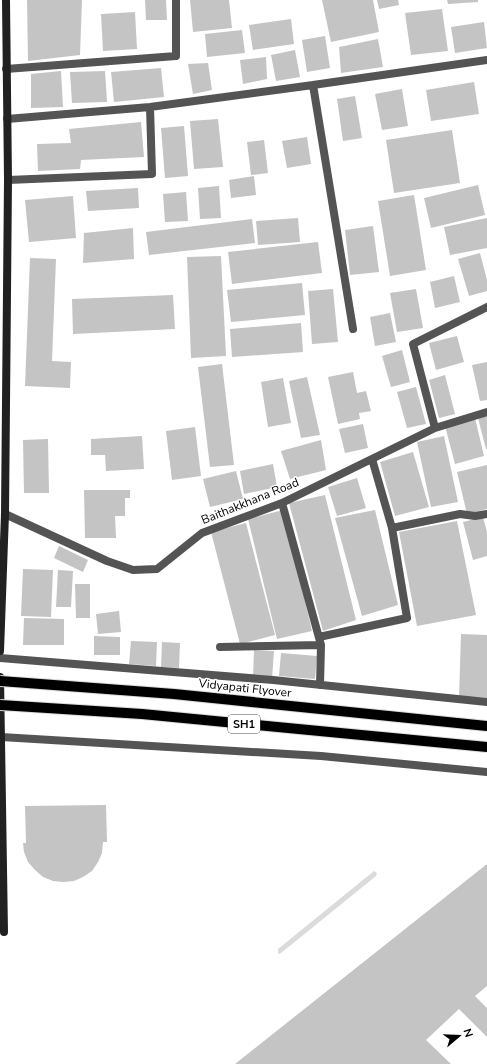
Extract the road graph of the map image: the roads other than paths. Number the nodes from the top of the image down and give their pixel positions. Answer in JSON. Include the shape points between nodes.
{"nodes":[{"id":1,"x":6,"y":0,"type":"edge"},
{"id":2,"x":176,"y":0,"type":"edge"},
{"id":3,"x":487,"y":60,"type":"edge"},
{"id":4,"x":6,"y":69,"type":"junction"},
{"id":5,"x":313,"y":85,"type":"junction"},
{"id":6,"x":150,"y":107,"type":"junction"},
{"id":7,"x":7,"y":119,"type":"junction"},
{"id":8,"x":4,"y":146,"type":"edge"},
{"id":9,"x":8,"y":180,"type":"junction"},
{"id":10,"x":4,"y":239,"type":"edge"},
{"id":11,"x":487,"y":307,"type":"edge"},
{"id":12,"x":353,"y":328,"type":"dead end"},
{"id":13,"x":487,"y":412,"type":"edge"},
{"id":14,"x":435,"y":428,"type":"junction"},
{"id":15,"x":372,"y":459,"type":"junction"},
{"id":16,"x":282,"y":503,"type":"junction"},
{"id":17,"x":5,"y":514,"type":"junction"},
{"id":18,"x":487,"y":514,"type":"edge"},
{"id":19,"x":392,"y":528,"type":"junction"},
{"id":20,"x":320,"y":641,"type":"junction"},
{"id":21,"x":220,"y":647,"type":"dead end"},
{"id":22,"x":0,"y":651,"type":"edge"},
{"id":23,"x":0,"y":658,"type":"edge"},
{"id":24,"x":0,"y":677,"type":"edge"},
{"id":25,"x":0,"y":681,"type":"edge"},
{"id":26,"x":320,"y":685,"type":"junction"},
{"id":27,"x":487,"y":702,"type":"edge"},
{"id":28,"x":0,"y":705,"type":"edge"},
{"id":29,"x":487,"y":726,"type":"edge"},
{"id":30,"x":1,"y":737,"type":"edge"},
{"id":31,"x":487,"y":747,"type":"edge"},
{"id":32,"x":487,"y":772,"type":"edge"},
{"id":33,"x":4,"y":932,"type":"dead end"}],
"edges":[{"from":1,"to":4,"type":"street"},
{"from":2,"to":4,"type":"street","via":[[176,56]]},
{"from":3,"to":5,"type":"street"},
{"from":4,"to":7,"type":"street"},
{"from":5,"to":6,"type":"street"},
{"from":5,"to":12,"type":"street"},
{"from":6,"to":7,"type":"street"},
{"from":6,"to":9,"type":"street","via":[[152,174]]},
{"from":7,"to":8,"type":"street"},
{"from":8,"to":9,"type":"street"},
{"from":9,"to":10,"type":"street"},
{"from":10,"to":17,"type":"street"},
{"from":11,"to":14,"type":"street","via":[[413,344]]},
{"from":13,"to":14,"type":"street","name":"Baithakkhana Road"},
{"from":14,"to":15,"type":"street","name":"Baithakkhana Road"},
{"from":15,"to":16,"type":"street","name":"Baithakkhana Road"},
{"from":15,"to":19,"type":"street"},
{"from":16,"to":17,"type":"street","name":"Baithakkhana Road","via":[[202,533],[156,569],[133,570],[107,561]]},
{"from":16,"to":20,"type":"street"},
{"from":17,"to":22,"type":"street"},
{"from":18,"to":19,"type":"street","via":[[460,514]]},
{"from":19,"to":20,"type":"street","via":[[407,618]]},
{"from":20,"to":21,"type":"street"},
{"from":20,"to":26,"type":"street"},
{"from":23,"to":26,"type":"street"},
{"from":24,"to":30,"type":"street"},
{"from":25,"to":29,"type":"main road","name":"Vidyapati Flyover","bridge":true,"via":[[174,694]]},
{"from":26,"to":27,"type":"street"},
{"from":28,"to":31,"type":"main road","number":"SH1","bridge":true,"via":[[142,714]]},
{"from":30,"to":32,"type":"street","via":[[321,756]]},
{"from":30,"to":33,"type":"street"}]}
